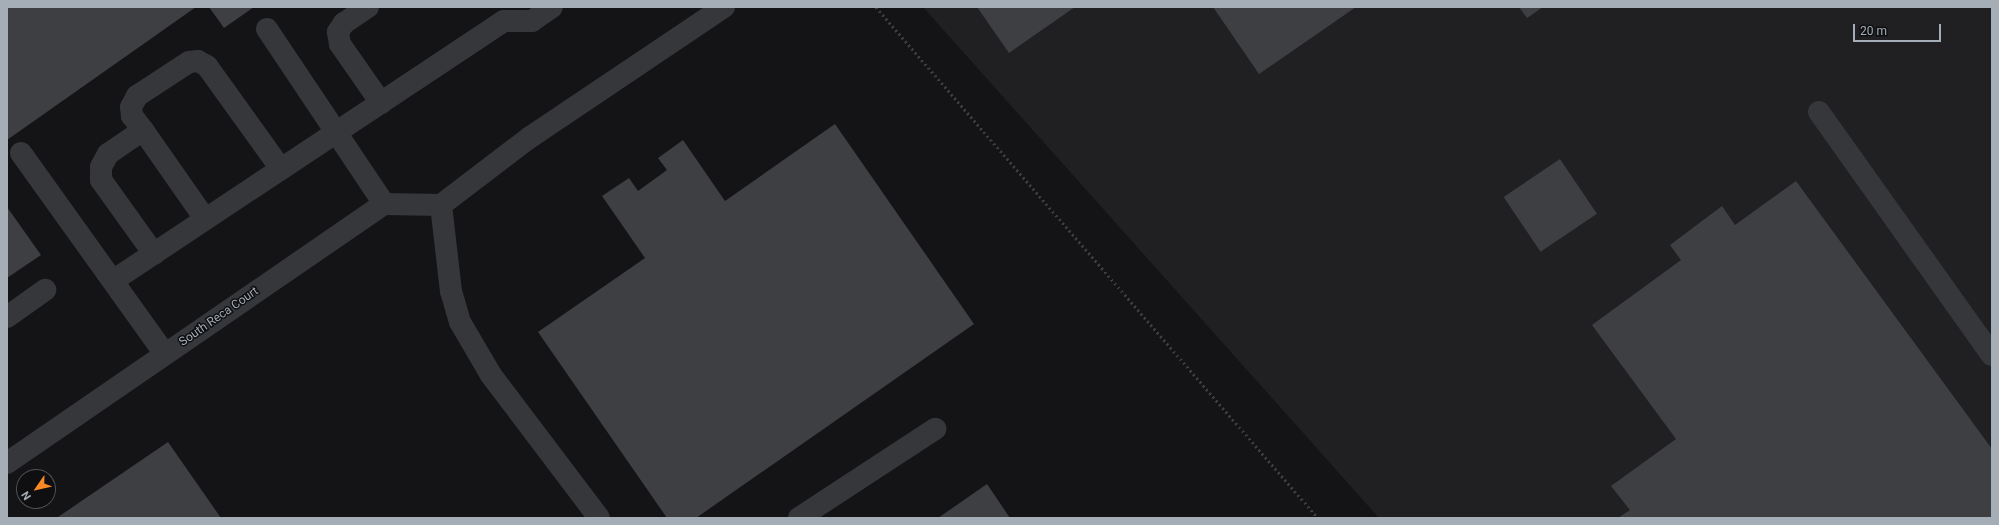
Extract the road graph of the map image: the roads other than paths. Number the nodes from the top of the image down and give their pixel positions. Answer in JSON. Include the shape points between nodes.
{"nodes":[{"id":1,"x":368,"y":7,"type":"edge"},
{"id":2,"x":552,"y":7,"type":"edge"},
{"id":3,"x":724,"y":7,"type":"edge"},
{"id":4,"x":267,"y":29,"type":"dead end"},
{"id":5,"x":381,"y":103,"type":"junction"},
{"id":6,"x":1818,"y":112,"type":"dead end"},
{"id":7,"x":143,"y":130,"type":"junction"},
{"id":8,"x":337,"y":132,"type":"junction"},
{"id":9,"x":21,"y":153,"type":"dead end"},
{"id":10,"x":281,"y":169,"type":"junction"},
{"id":11,"x":384,"y":204,"type":"junction"},
{"id":12,"x":441,"y":204,"type":"junction"},
{"id":13,"x":206,"y":219,"type":"junction"},
{"id":14,"x":154,"y":254,"type":"junction"},
{"id":15,"x":114,"y":280,"type":"junction"},
{"id":16,"x":45,"y":290,"type":"dead end"},
{"id":17,"x":7,"y":317,"type":"edge"},
{"id":18,"x":165,"y":354,"type":"junction"},
{"id":19,"x":1992,"y":355,"type":"edge"},
{"id":20,"x":935,"y":429,"type":"dead end"},
{"id":21,"x":7,"y":463,"type":"edge"},
{"id":22,"x":599,"y":518,"type":"edge"},
{"id":23,"x":799,"y":518,"type":"edge"}],
"edges":[{"from":1,"to":5,"type":"street","via":[[344,23],[338,32],[340,44]]},
{"from":2,"to":5,"type":"street","via":[[532,21],[504,21]]},
{"from":3,"to":12,"type":"street","via":[[529,138]]},
{"from":4,"to":8,"type":"street"},
{"from":5,"to":8,"type":"street"},
{"from":6,"to":19,"type":"street"},
{"from":7,"to":10,"type":"street","via":[[132,116],[131,106],[137,96],[190,62],[198,61],[207,66]]},
{"from":7,"to":13,"type":"street"},
{"from":7,"to":14,"type":"street","via":[[108,154],[101,167],[100,180]]},
{"from":8,"to":10,"type":"street"},
{"from":8,"to":11,"type":"street"},
{"from":9,"to":15,"type":"street"},
{"from":10,"to":13,"type":"street"},
{"from":11,"to":12,"type":"street"},
{"from":11,"to":18,"type":"street","name":"South Reca Court"},
{"from":12,"to":22,"type":"street","via":[[451,291],[460,322],[491,375]]},
{"from":13,"to":14,"type":"street"},
{"from":14,"to":15,"type":"street"},
{"from":15,"to":18,"type":"street"},
{"from":16,"to":17,"type":"street"},
{"from":18,"to":21,"type":"street","name":"South Reca Court"},
{"from":20,"to":23,"type":"street"}]}
